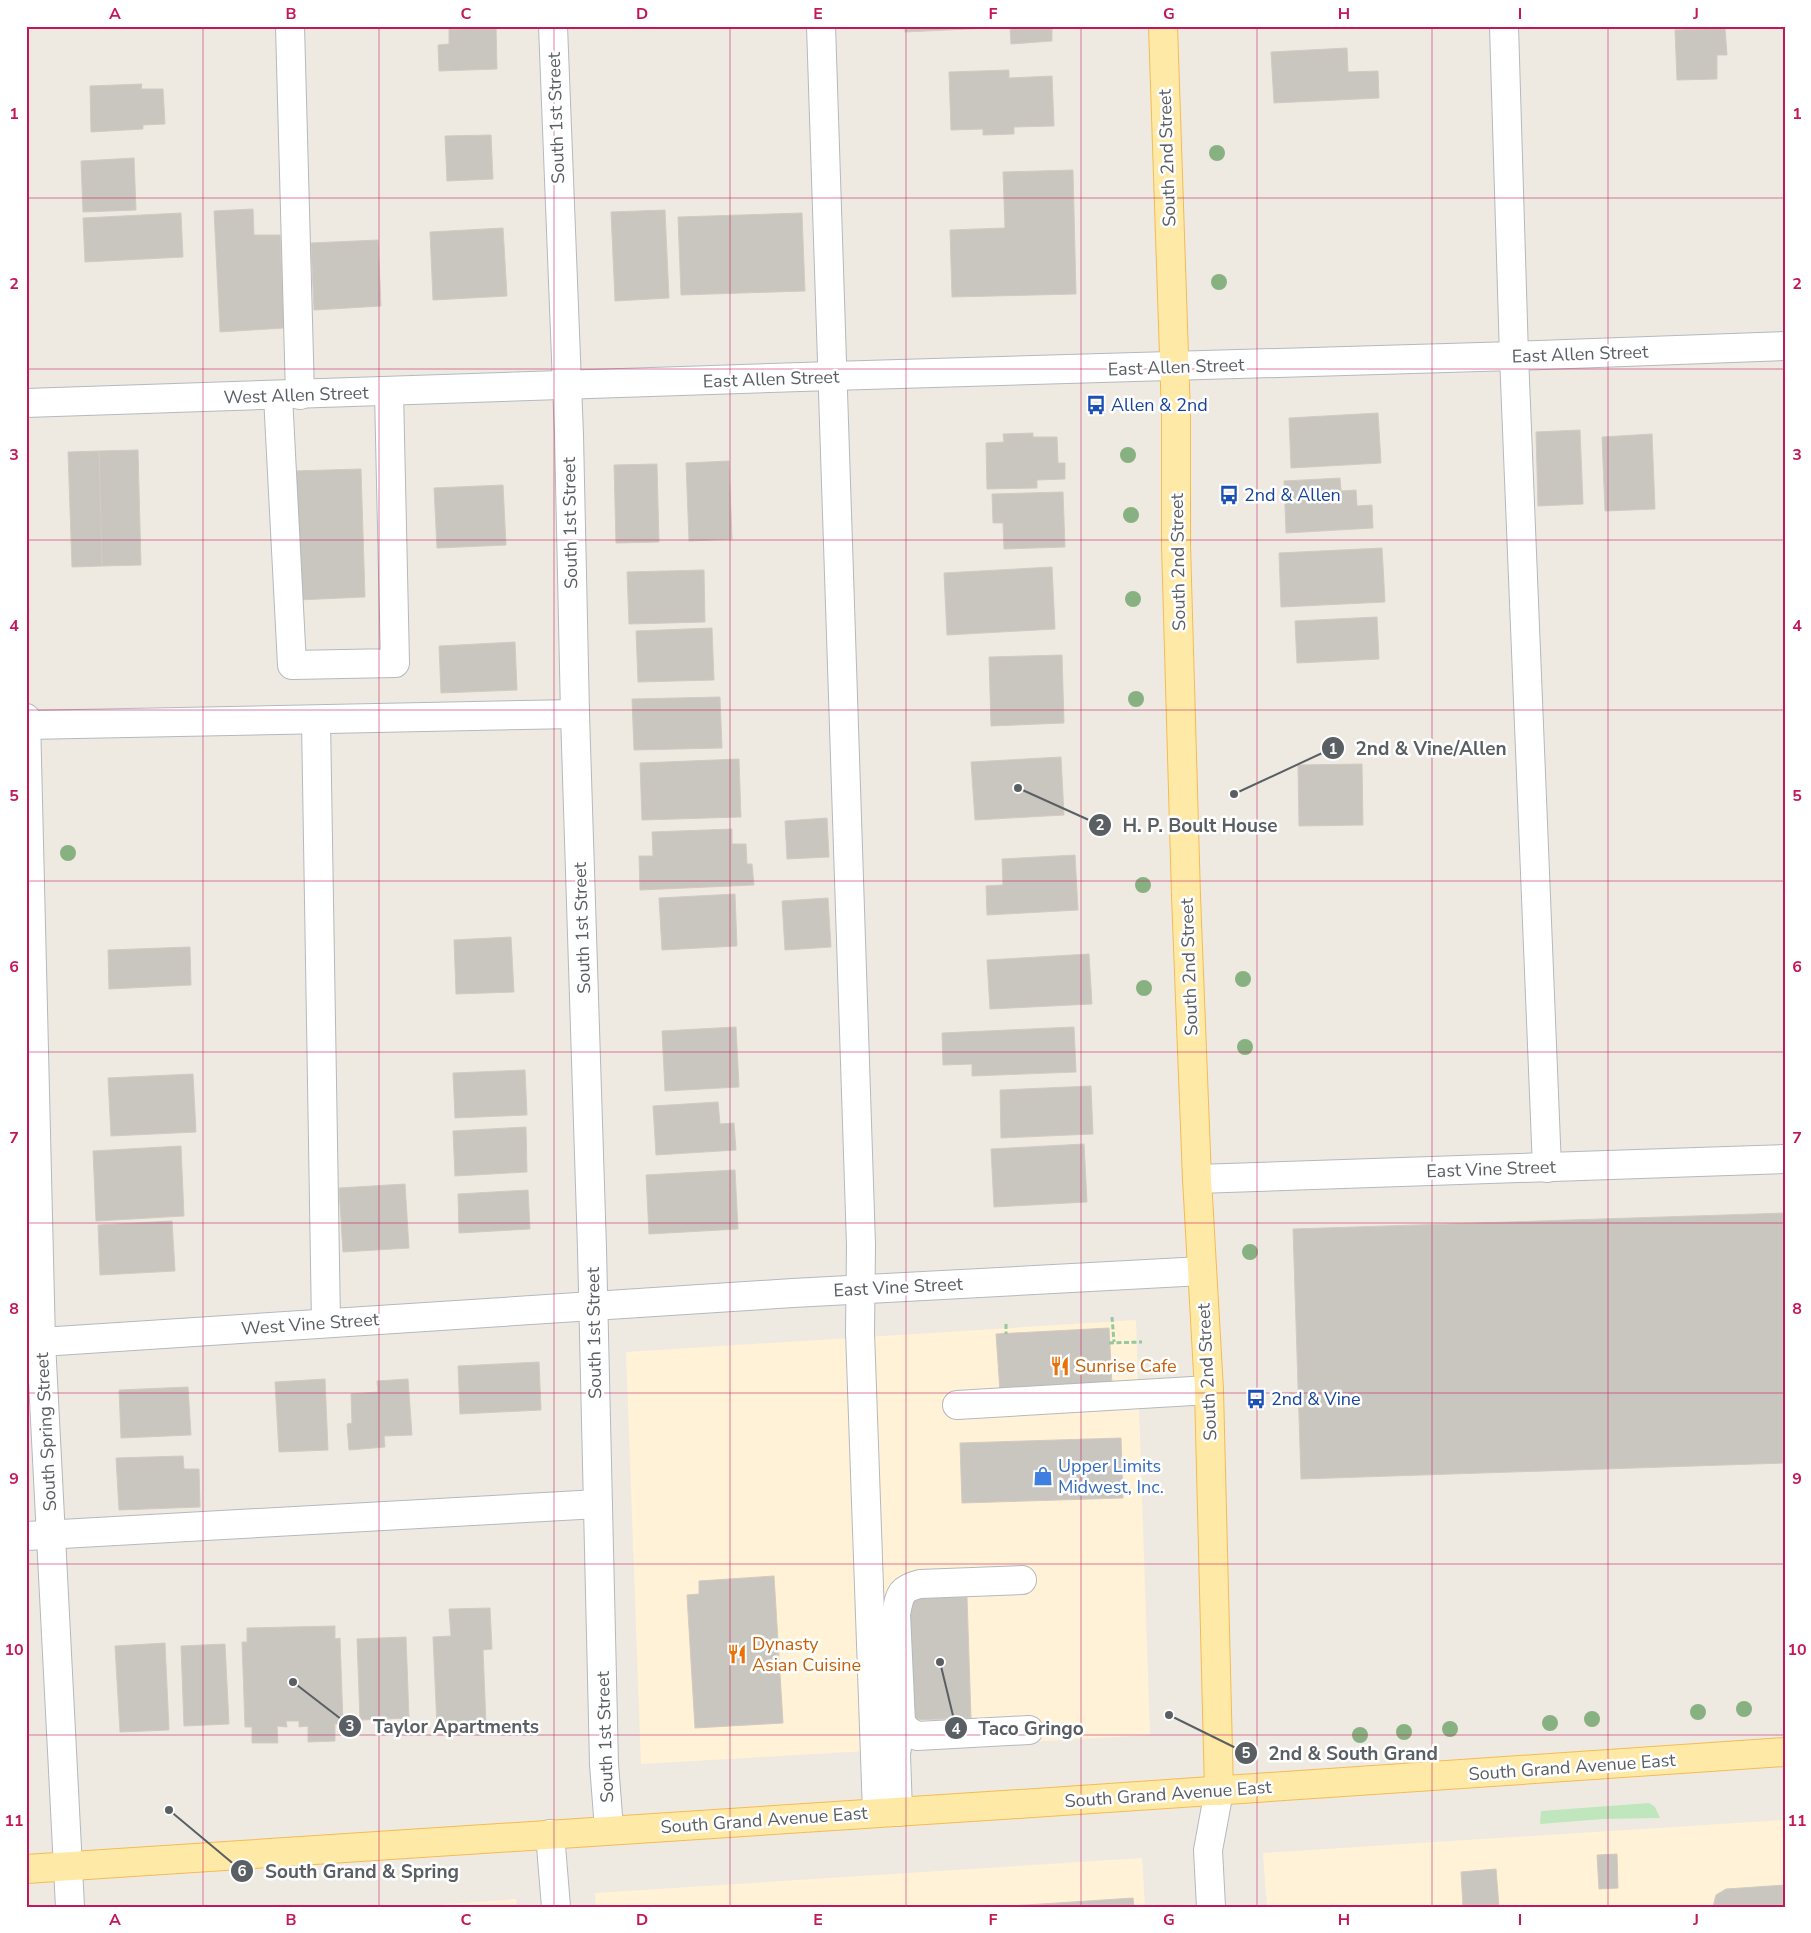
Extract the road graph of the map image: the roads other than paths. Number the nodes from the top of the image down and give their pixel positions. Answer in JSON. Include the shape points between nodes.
{"nodes":[{"id":1,"x":290,"y":26,"type":"edge"},
{"id":2,"x":553,"y":26,"type":"edge"},
{"id":3,"x":821,"y":26,"type":"edge"},
{"id":4,"x":1163,"y":26,"type":"edge"},
{"id":5,"x":1504,"y":26,"type":"edge"},
{"id":6,"x":1785,"y":346,"type":"edge"},
{"id":7,"x":1514,"y":356,"type":"junction"},
{"id":8,"x":1174,"y":366,"type":"junction"},
{"id":9,"x":832,"y":376,"type":"junction"},
{"id":10,"x":566,"y":386,"type":"junction"},
{"id":11,"x":389,"y":392,"type":"junction"},
{"id":12,"x":289,"y":395,"type":"junction"},
{"id":13,"x":26,"y":403,"type":"edge"},
{"id":14,"x":575,"y":714,"type":"junction"},
{"id":15,"x":26,"y":718,"type":"edge"},
{"id":16,"x":316,"y":720,"type":"junction"},
{"id":17,"x":26,"y":725,"type":"edge"},
{"id":18,"x":1785,"y":1159,"type":"edge"},
{"id":19,"x":1547,"y":1168,"type":"junction"},
{"id":20,"x":1197,"y":1179,"type":"junction"},
{"id":21,"x":1202,"y":1271,"type":"junction"},
{"id":22,"x":861,"y":1289,"type":"junction"},
{"id":23,"x":593,"y":1306,"type":"junction"},
{"id":24,"x":326,"y":1323,"type":"junction"},
{"id":25,"x":34,"y":1343,"type":"edge"},
{"id":26,"x":1209,"y":1390,"type":"junction"},
{"id":27,"x":957,"y":1405,"type":"dead end"},
{"id":28,"x":598,"y":1504,"type":"junction"},
{"id":29,"x":38,"y":1535,"type":"edge"},
{"id":30,"x":1022,"y":1580,"type":"dead end"},
{"id":31,"x":901,"y":1723,"type":"junction"},
{"id":32,"x":1029,"y":1730,"type":"dead end"},
{"id":33,"x":1785,"y":1752,"type":"edge"},
{"id":34,"x":1219,"y":1791,"type":"junction"},
{"id":35,"x":888,"y":1812,"type":"junction"},
{"id":36,"x":609,"y":1829,"type":"junction"},
{"id":37,"x":550,"y":1834,"type":"junction"},
{"id":38,"x":67,"y":1866,"type":"junction"},
{"id":39,"x":26,"y":1869,"type":"edge"},
{"id":40,"x":70,"y":1907,"type":"edge"},
{"id":41,"x":556,"y":1907,"type":"edge"},
{"id":42,"x":1212,"y":1907,"type":"edge"}],
"edges":[{"from":1,"to":12,"type":"street"},
{"from":2,"to":10,"type":"street","name":"South 1st Street"},
{"from":3,"to":9,"type":"street"},
{"from":4,"to":8,"type":"main road","name":"South 2nd Street"},
{"from":5,"to":7,"type":"street"},
{"from":6,"to":7,"type":"street","name":"East Allen Street"},
{"from":7,"to":8,"type":"street","name":"East Allen Street"},
{"from":7,"to":19,"type":"street"},
{"from":8,"to":9,"type":"street","name":"East Allen Street"},
{"from":8,"to":20,"type":"main road","name":"South 2nd Street","via":[[1176,545]]},
{"from":9,"to":10,"type":"street","name":"East Allen Street"},
{"from":9,"to":22,"type":"street"},
{"from":10,"to":11,"type":"street","name":"West Allen Street"},
{"from":10,"to":14,"type":"street","name":"South 1st Street"},
{"from":11,"to":12,"type":"street","name":"West Allen Street"},
{"from":11,"to":12,"type":"street","via":[[395,663],[292,665]]},
{"from":12,"to":13,"type":"street","name":"West Allen Street"},
{"from":14,"to":16,"type":"street"},
{"from":14,"to":23,"type":"street","name":"South 1st Street"},
{"from":15,"to":17,"type":"street","name":"South Spring Street"},
{"from":16,"to":17,"type":"street"},
{"from":16,"to":24,"type":"street"},
{"from":17,"to":25,"type":"street","name":"South Spring Street"},
{"from":18,"to":19,"type":"street","name":"East Vine Street"},
{"from":19,"to":20,"type":"street","name":"East Vine Street"},
{"from":20,"to":21,"type":"main road","name":"South 2nd Street"},
{"from":21,"to":22,"type":"street","name":"East Vine Street"},
{"from":21,"to":26,"type":"main road","name":"South 2nd Street"},
{"from":22,"to":23,"type":"street","name":"East Vine Street"},
{"from":22,"to":35,"type":"street","via":[[860,1332]]},
{"from":23,"to":24,"type":"street","name":"West Vine Street"},
{"from":23,"to":28,"type":"street","name":"South 1st Street"},
{"from":24,"to":25,"type":"street","name":"West Vine Street"},
{"from":25,"to":29,"type":"street","name":"South Spring Street"},
{"from":26,"to":27,"type":"street"},
{"from":26,"to":34,"type":"main road","name":"South 2nd Street"},
{"from":28,"to":29,"type":"street"},
{"from":28,"to":36,"type":"street","name":"South 1st Street","via":[[604,1764]]},
{"from":29,"to":38,"type":"street","name":"South Spring Street"},
{"from":30,"to":31,"type":"street","via":[[920,1584],[908,1587],[899,1596],[896,1614]]},
{"from":31,"to":32,"type":"street","via":[[917,1736]]},
{"from":31,"to":35,"type":"street"},
{"from":33,"to":34,"type":"main road","name":"South Grand Avenue East"},
{"from":34,"to":35,"type":"main road","name":"South Grand Avenue East"},
{"from":34,"to":42,"type":"street","name":"South 2nd Street","via":[[1208,1850]]},
{"from":35,"to":36,"type":"main road","name":"South Grand Avenue East"},
{"from":36,"to":37,"type":"main road","name":"South Grand Avenue East"},
{"from":37,"to":38,"type":"main road","name":"South Grand Avenue East"},
{"from":37,"to":41,"type":"street"},
{"from":38,"to":39,"type":"main road","name":"South Grand Avenue East"},
{"from":38,"to":40,"type":"street","name":"South Spring Street"}]}
